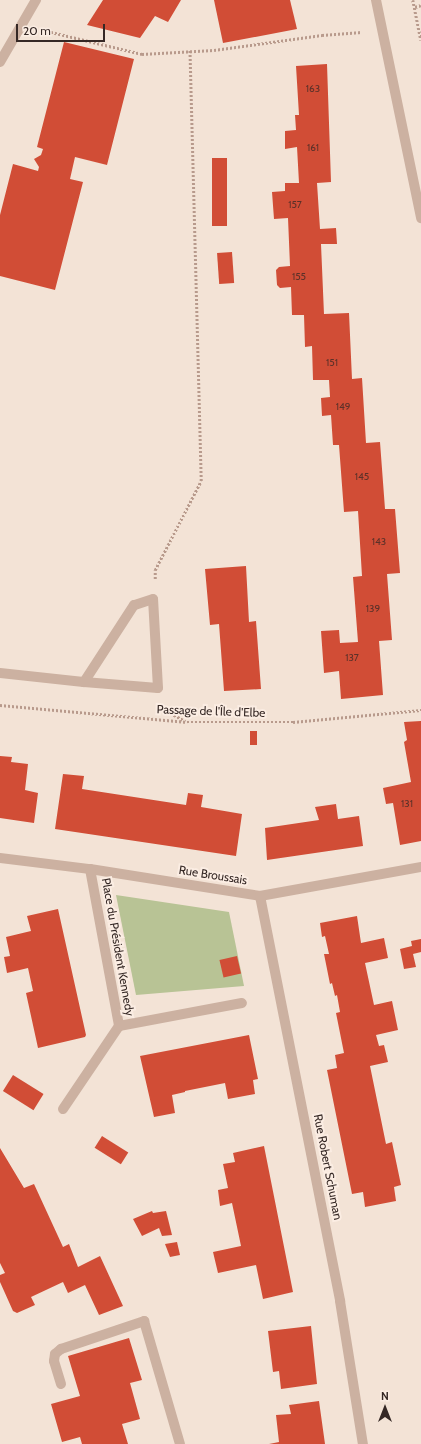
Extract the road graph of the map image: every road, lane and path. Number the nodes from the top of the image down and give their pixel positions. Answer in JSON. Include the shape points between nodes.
{"nodes":[{"id":1,"x":36,"y":0,"type":"edge"},
{"id":2,"x":376,"y":0,"type":"edge"},
{"id":3,"x":413,"y":0,"type":"edge"},
{"id":4,"x":421,"y":6,"type":"edge"},
{"id":5,"x":414,"y":7,"type":"junction"},
{"id":6,"x":21,"y":24,"type":"junction"},
{"id":7,"x":383,"y":30,"type":"junction"},
{"id":8,"x":421,"y":40,"type":"edge"},
{"id":9,"x":190,"y":50,"type":"junction"},
{"id":10,"x":0,"y":62,"type":"edge"},
{"id":11,"x":421,"y":218,"type":"edge"},
{"id":12,"x":153,"y":599,"type":"junction"},
{"id":13,"x":0,"y":674,"type":"edge"},
{"id":14,"x":84,"y":682,"type":"junction"},
{"id":15,"x":0,"y":705,"type":"edge"},
{"id":16,"x":421,"y":710,"type":"edge"},
{"id":17,"x":167,"y":711,"type":"dead end"},
{"id":18,"x":187,"y":722,"type":"junction"},
{"id":19,"x":0,"y":858,"type":"edge"},
{"id":20,"x":421,"y":867,"type":"edge"},
{"id":21,"x":90,"y":869,"type":"junction"},
{"id":22,"x":260,"y":896,"type":"junction"},
{"id":23,"x":242,"y":1004,"type":"dead end"},
{"id":24,"x":119,"y":1026,"type":"junction"},
{"id":25,"x":63,"y":1109,"type":"dead end"},
{"id":26,"x":61,"y":1384,"type":"dead end"},
{"id":27,"x":180,"y":1444,"type":"edge"},
{"id":28,"x":363,"y":1444,"type":"edge"}],
"edges":[{"from":1,"to":6,"type":"street"},
{"from":2,"to":7,"type":"street"},
{"from":3,"to":5,"type":"path"},
{"from":4,"to":5,"type":"path"},
{"from":5,"to":8,"type":"path"},
{"from":6,"to":9,"type":"path","via":[[142,54]]},
{"from":6,"to":10,"type":"street"},
{"from":7,"to":9,"type":"path","via":[[322,35],[214,50]]},
{"from":7,"to":11,"type":"street"},
{"from":9,"to":12,"type":"path","via":[[201,481],[156,570]]},
{"from":12,"to":14,"type":"street","via":[[134,605]]},
{"from":12,"to":14,"type":"street","via":[[158,688]]},
{"from":13,"to":14,"type":"street"},
{"from":15,"to":18,"type":"path","name":"Passage de l'Île d'Elbe"},
{"from":16,"to":18,"type":"path","name":"Passage de l'Île d'Elbe","via":[[293,722]]},
{"from":17,"to":18,"type":"path"},
{"from":19,"to":21,"type":"street","name":"Rue Broussais"},
{"from":20,"to":22,"type":"street","name":"Rue Broussais"},
{"from":21,"to":22,"type":"street","name":"Rue Broussais"},
{"from":21,"to":24,"type":"street","name":"Place du Président Kennedy"},
{"from":22,"to":28,"type":"street","name":"Rue Robert Schuman","via":[[340,1301]]},
{"from":23,"to":24,"type":"street","name":"Place du Président Kennedy"},
{"from":24,"to":25,"type":"street"},
{"from":26,"to":27,"type":"street","via":[[54,1360],[55,1354],[61,1349],[144,1322]]}]}
